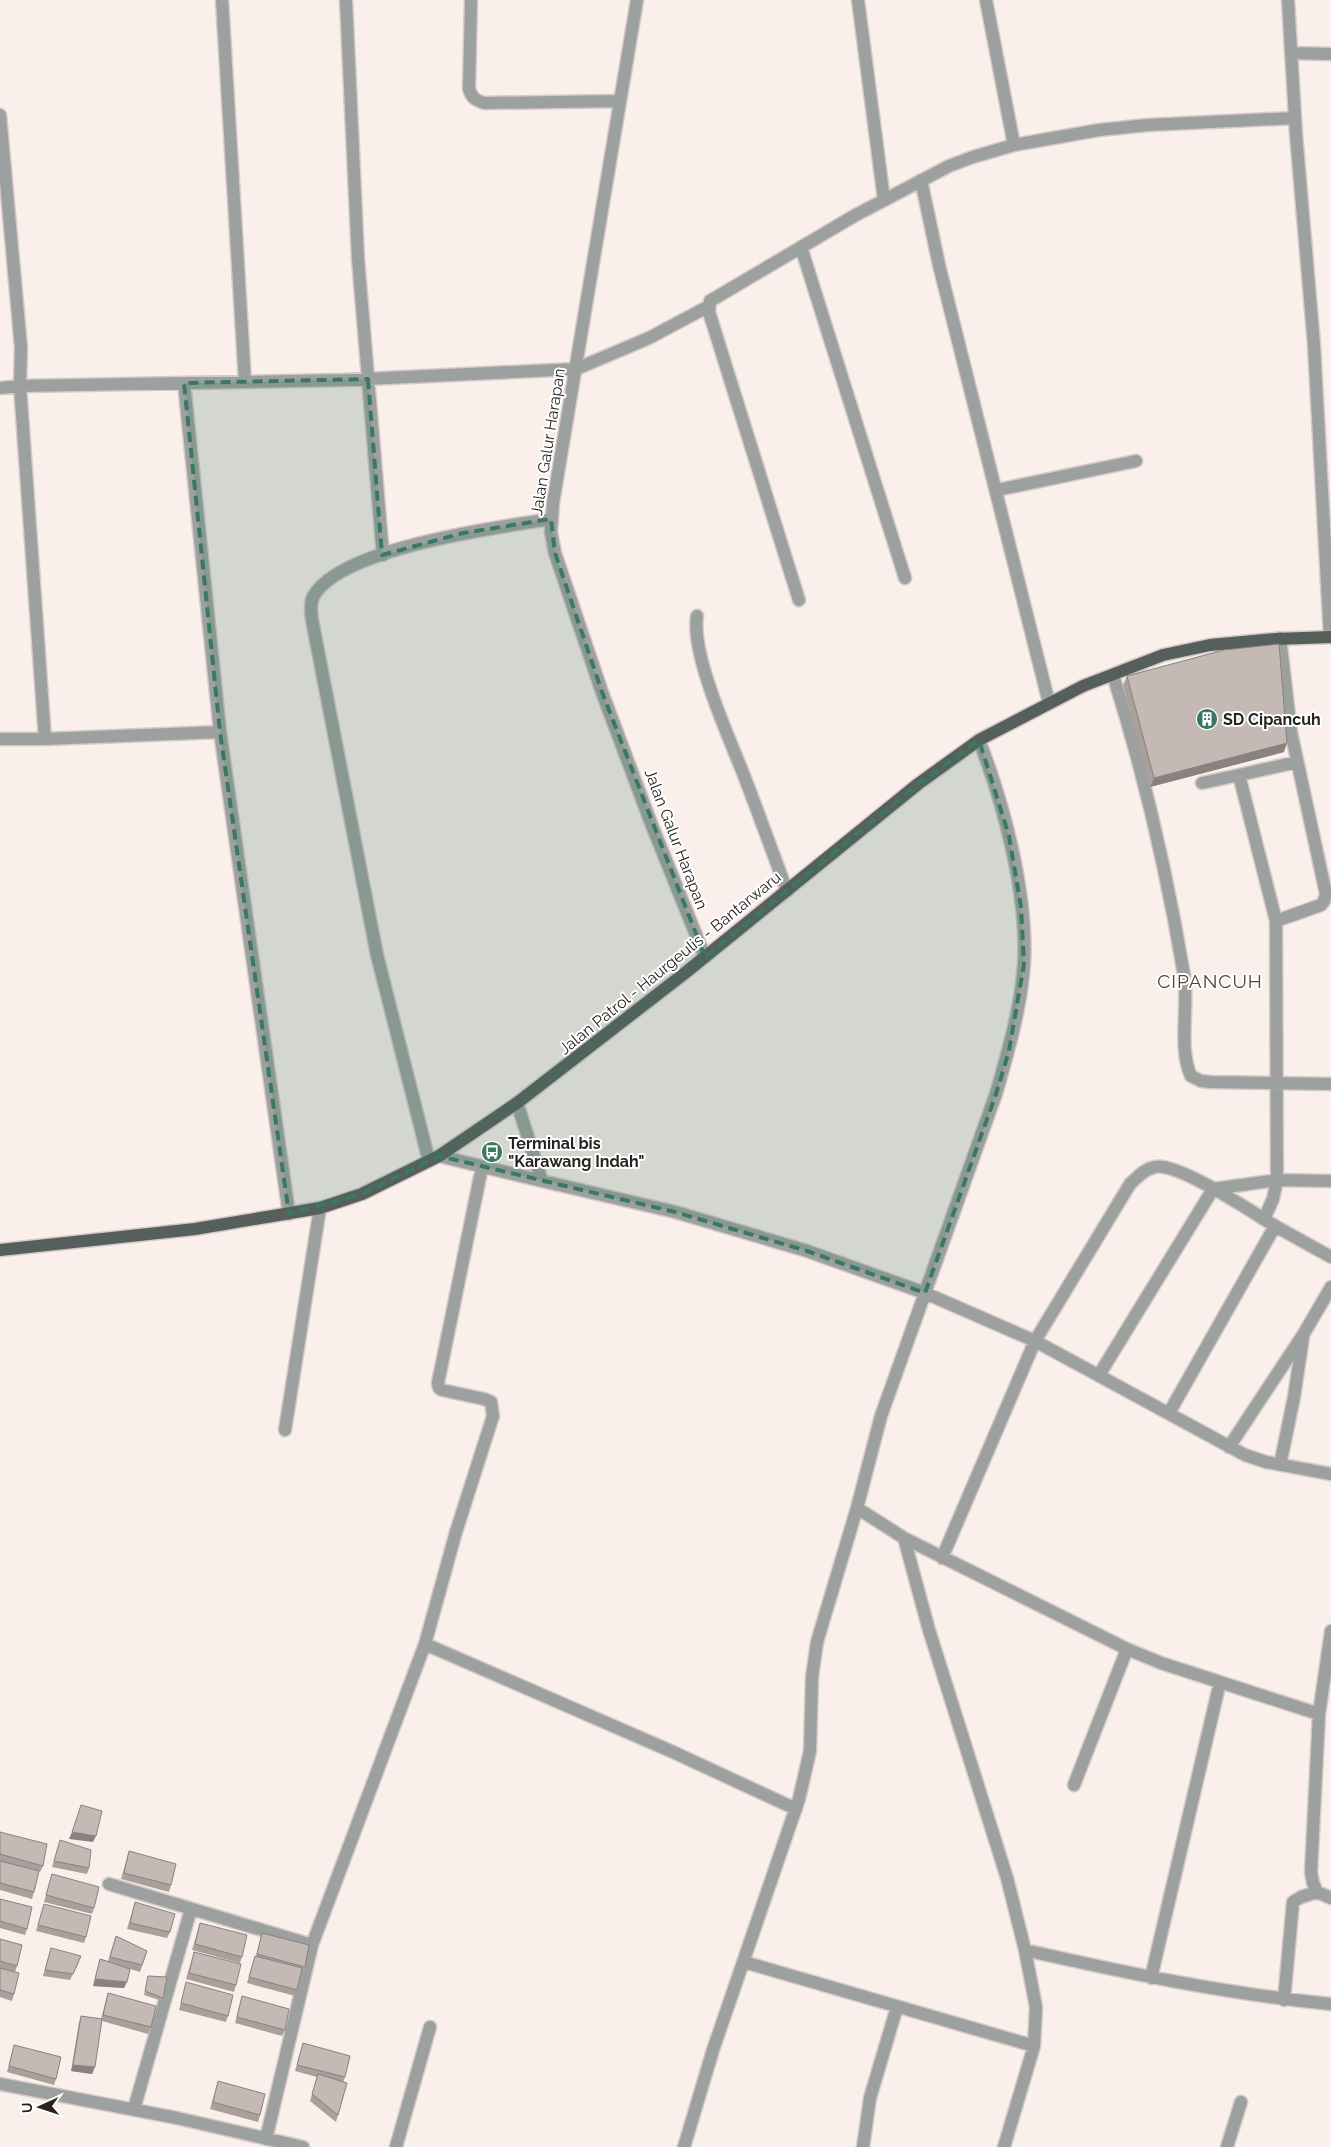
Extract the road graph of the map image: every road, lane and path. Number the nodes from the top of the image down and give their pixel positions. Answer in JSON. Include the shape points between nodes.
{"nodes":[{"id":1,"x":222,"y":0,"type":"edge"},
{"id":2,"x":346,"y":0,"type":"edge"},
{"id":3,"x":471,"y":0,"type":"edge"},
{"id":4,"x":637,"y":0,"type":"edge"},
{"id":5,"x":858,"y":0,"type":"edge"},
{"id":6,"x":986,"y":0,"type":"edge"},
{"id":7,"x":1288,"y":0,"type":"edge"},
{"id":8,"x":1291,"y":53,"type":"junction"},
{"id":9,"x":1331,"y":54,"type":"edge"},
{"id":10,"x":620,"y":101,"type":"junction"},
{"id":11,"x":0,"y":115,"type":"edge"},
{"id":12,"x":1294,"y":118,"type":"junction"},
{"id":13,"x":1014,"y":145,"type":"junction"},
{"id":14,"x":921,"y":180,"type":"junction"},
{"id":15,"x":884,"y":200,"type":"junction"},
{"id":16,"x":801,"y":247,"type":"junction"},
{"id":17,"x":709,"y":306,"type":"junction"},
{"id":18,"x":576,"y":369,"type":"junction"},
{"id":19,"x":368,"y":379,"type":"junction"},
{"id":20,"x":245,"y":382,"type":"junction"},
{"id":21,"x":184,"y":383,"type":"junction"},
{"id":22,"x":20,"y":386,"type":"junction"},
{"id":23,"x":0,"y":388,"type":"edge"},
{"id":24,"x":1136,"y":461,"type":"dead end"},
{"id":25,"x":997,"y":490,"type":"junction"},
{"id":26,"x":551,"y":519,"type":"junction"},
{"id":27,"x":383,"y":555,"type":"junction"},
{"id":28,"x":905,"y":578,"type":"dead end"},
{"id":29,"x":799,"y":600,"type":"dead end"},
{"id":30,"x":698,"y":616,"type":"dead end"},
{"id":31,"x":1330,"y":637,"type":"edge"},
{"id":32,"x":1280,"y":638,"type":"junction"},
{"id":33,"x":1113,"y":675,"type":"junction"},
{"id":34,"x":1049,"y":703,"type":"junction"},
{"id":35,"x":220,"y":732,"type":"junction"},
{"id":36,"x":0,"y":739,"type":"edge"},
{"id":37,"x":45,"y":739,"type":"junction"},
{"id":38,"x":979,"y":740,"type":"junction"},
{"id":39,"x":1297,"y":762,"type":"junction"},
{"id":40,"x":1239,"y":775,"type":"junction"},
{"id":41,"x":1202,"y":783,"type":"dead end"},
{"id":42,"x":787,"y":891,"type":"junction"},
{"id":43,"x":1276,"y":921,"type":"junction"},
{"id":44,"x":705,"y":957,"type":"junction"},
{"id":45,"x":1277,"y":1083,"type":"junction"},
{"id":46,"x":1331,"y":1084,"type":"edge"},
{"id":47,"x":518,"y":1103,"type":"junction"},
{"id":48,"x":434,"y":1159,"type":"junction"},
{"id":49,"x":482,"y":1168,"type":"junction"},
{"id":50,"x":1277,"y":1180,"type":"junction"},
{"id":51,"x":542,"y":1182,"type":"junction"},
{"id":52,"x":1331,"y":1182,"type":"edge"},
{"id":53,"x":1213,"y":1189,"type":"junction"},
{"id":54,"x":320,"y":1208,"type":"junction"},
{"id":55,"x":289,"y":1214,"type":"junction"},
{"id":56,"x":1270,"y":1222,"type":"junction"},
{"id":57,"x":0,"y":1250,"type":"edge"},
{"id":58,"x":1331,"y":1257,"type":"edge"},
{"id":59,"x":1331,"y":1287,"type":"edge"},
{"id":60,"x":925,"y":1293,"type":"junction"},
{"id":61,"x":1303,"y":1335,"type":"junction"},
{"id":62,"x":1035,"y":1341,"type":"junction"},
{"id":63,"x":1099,"y":1375,"type":"junction"},
{"id":64,"x":1169,"y":1413,"type":"junction"},
{"id":65,"x":285,"y":1430,"type":"dead end"},
{"id":66,"x":1229,"y":1447,"type":"junction"},
{"id":67,"x":1280,"y":1465,"type":"junction"},
{"id":68,"x":1331,"y":1474,"type":"edge"},
{"id":69,"x":857,"y":1508,"type":"junction"},
{"id":70,"x":904,"y":1538,"type":"junction"},
{"id":71,"x":942,"y":1558,"type":"junction"},
{"id":72,"x":1331,"y":1631,"type":"edge"},
{"id":73,"x":425,"y":1644,"type":"junction"},
{"id":74,"x":1127,"y":1649,"type":"junction"},
{"id":75,"x":1220,"y":1682,"type":"junction"},
{"id":76,"x":1319,"y":1714,"type":"junction"},
{"id":77,"x":1074,"y":1785,"type":"dead end"},
{"id":78,"x":796,"y":1809,"type":"junction"},
{"id":79,"x":109,"y":1884,"type":"dead end"},
{"id":80,"x":1317,"y":1892,"type":"junction"},
{"id":81,"x":1331,"y":1898,"type":"edge"},
{"id":82,"x":190,"y":1909,"type":"junction"},
{"id":83,"x":312,"y":1945,"type":"junction"},
{"id":84,"x":1025,"y":1950,"type":"junction"},
{"id":85,"x":744,"y":1962,"type":"junction"},
{"id":86,"x":1151,"y":1978,"type":"junction"},
{"id":87,"x":1284,"y":2000,"type":"junction"},
{"id":88,"x":1331,"y":2004,"type":"edge"},
{"id":89,"x":897,"y":2007,"type":"junction"},
{"id":90,"x":430,"y":2027,"type":"dead end"},
{"id":91,"x":1034,"y":2046,"type":"junction"},
{"id":92,"x":0,"y":2084,"type":"edge"},
{"id":93,"x":1241,"y":2102,"type":"dead end"},
{"id":94,"x":134,"y":2109,"type":"junction"},
{"id":95,"x":266,"y":2139,"type":"junction"},
{"id":96,"x":303,"y":2147,"type":"edge"},
{"id":97,"x":396,"y":2147,"type":"edge"},
{"id":98,"x":684,"y":2147,"type":"edge"},
{"id":99,"x":863,"y":2147,"type":"edge"},
{"id":100,"x":1004,"y":2147,"type":"edge"},
{"id":101,"x":1227,"y":2147,"type":"edge"}],
"edges":[{"from":1,"to":20,"type":"street"},
{"from":2,"to":19,"type":"street","via":[[358,258]]},
{"from":3,"to":10,"type":"street","via":[[469,89],[476,100],[484,103]]},
{"from":4,"to":10,"type":"street","name":"Jalan Galur Harapan"},
{"from":5,"to":15,"type":"street"},
{"from":6,"to":13,"type":"street"},
{"from":7,"to":8,"type":"street"},
{"from":8,"to":9,"type":"street"},
{"from":8,"to":12,"type":"street"},
{"from":10,"to":18,"type":"street","name":"Jalan Galur Harapan"},
{"from":11,"to":22,"type":"street","via":[[21,348]]},
{"from":12,"to":13,"type":"street","via":[[1148,125]]},
{"from":12,"to":31,"type":"street","via":[[1314,345]]},
{"from":13,"to":14,"type":"street","via":[[949,166]]},
{"from":14,"to":15,"type":"street"},
{"from":14,"to":25,"type":"street","via":[[939,266]]},
{"from":15,"to":16,"type":"street"},
{"from":16,"to":17,"type":"street","via":[[716,297]]},
{"from":16,"to":28,"type":"street"},
{"from":17,"to":18,"type":"street","via":[[649,338]]},
{"from":17,"to":29,"type":"street"},
{"from":18,"to":19,"type":"street"},
{"from":18,"to":26,"type":"street","name":"Jalan Galur Harapan"},
{"from":19,"to":20,"type":"street"},
{"from":19,"to":27,"type":"street"},
{"from":20,"to":21,"type":"street"},
{"from":21,"to":22,"type":"street"},
{"from":21,"to":35,"type":"street"},
{"from":22,"to":23,"type":"street"},
{"from":22,"to":37,"type":"street"},
{"from":24,"to":25,"type":"street"},
{"from":25,"to":34,"type":"street"},
{"from":26,"to":27,"type":"street","via":[[463,533]]},
{"from":26,"to":44,"type":"street","name":"Jalan Galur Harapan","via":[[555,553],[602,692]]},
{"from":27,"to":48,"type":"street","via":[[344,569],[325,582],[312,598],[311,608],[377,955]]},
{"from":30,"to":42,"type":"street","via":[[698,646],[715,701]]},
{"from":31,"to":32,"type":"main road","name":"Jalan Patrol - Haurgeulis - Bantarwaru"},
{"from":32,"to":33,"type":"main road","name":"Jalan Patrol - Haurgeulis - Bantarwaru","via":[[1183,650],[1136,664]]},
{"from":32,"to":39,"type":"street"},
{"from":33,"to":34,"type":"main road","name":"Jalan Patrol - Haurgeulis - Bantarwaru"},
{"from":33,"to":45,"type":"street","via":[[1147,793],[1167,882],[1184,979],[1187,1067],[1191,1076],[1201,1081]]},
{"from":34,"to":38,"type":"main road","name":"Jalan Patrol - Haurgeulis - Bantarwaru"},
{"from":35,"to":37,"type":"street"},
{"from":35,"to":55,"type":"street"},
{"from":36,"to":37,"type":"street"},
{"from":38,"to":42,"type":"main road","name":"Jalan Patrol - Haurgeulis - Bantarwaru","via":[[918,784]]},
{"from":38,"to":60,"type":"street","via":[[993,775],[1009,836],[1024,932],[1024,964],[1009,1051]]},
{"from":39,"to":40,"type":"street"},
{"from":39,"to":43,"type":"street","via":[[1326,894],[1321,904]]},
{"from":40,"to":41,"type":"street"},
{"from":40,"to":43,"type":"street"},
{"from":42,"to":44,"type":"main road","name":"Jalan Patrol - Haurgeulis - Bantarwaru"},
{"from":43,"to":45,"type":"street"},
{"from":44,"to":47,"type":"main road","name":"Jalan Patrol - Haurgeulis - Bantarwaru"},
{"from":45,"to":46,"type":"street"},
{"from":45,"to":50,"type":"street"},
{"from":47,"to":48,"type":"main road","name":"Jalan Patrol - Haurgeulis - Bantarwaru"},
{"from":47,"to":51,"type":"street"},
{"from":48,"to":49,"type":"street"},
{"from":48,"to":54,"type":"main road","name":"Jalan Patrol - Haurgeulis - Bantarwaru","via":[[362,1194]]},
{"from":49,"to":51,"type":"street"},
{"from":49,"to":73,"type":"street","via":[[438,1383],[442,1390],[491,1402],[493,1416]]},
{"from":50,"to":52,"type":"street"},
{"from":50,"to":53,"type":"street"},
{"from":50,"to":56,"type":"street"},
{"from":51,"to":60,"type":"street","via":[[675,1212],[807,1250]]},
{"from":53,"to":56,"type":"street"},
{"from":53,"to":62,"type":"street","via":[[1170,1167],[1156,1166],[1144,1170],[1130,1184]]},
{"from":53,"to":63,"type":"street"},
{"from":54,"to":55,"type":"main road","name":"Jalan Patrol - Haurgeulis - Bantarwaru"},
{"from":54,"to":65,"type":"street"},
{"from":55,"to":57,"type":"main road","name":"Jalan Patrol - Haurgeulis - Bantarwaru","via":[[195,1229]]},
{"from":56,"to":58,"type":"street"},
{"from":56,"to":64,"type":"street"},
{"from":59,"to":61,"type":"street"},
{"from":60,"to":62,"type":"street"},
{"from":60,"to":69,"type":"street","via":[[886,1397]]},
{"from":61,"to":66,"type":"street"},
{"from":61,"to":67,"type":"street"},
{"from":62,"to":63,"type":"street"},
{"from":62,"to":71,"type":"street"},
{"from":63,"to":64,"type":"street"},
{"from":64,"to":66,"type":"street"},
{"from":66,"to":67,"type":"street"},
{"from":67,"to":68,"type":"street"},
{"from":69,"to":70,"type":"street"},
{"from":69,"to":78,"type":"street","via":[[817,1642],[812,1677],[810,1751]]},
{"from":70,"to":71,"type":"street"},
{"from":70,"to":84,"type":"street"},
{"from":71,"to":74,"type":"street"},
{"from":72,"to":76,"type":"street"},
{"from":73,"to":78,"type":"street"},
{"from":73,"to":83,"type":"street"},
{"from":74,"to":75,"type":"street"},
{"from":74,"to":77,"type":"street"},
{"from":75,"to":76,"type":"street"},
{"from":75,"to":86,"type":"street"},
{"from":76,"to":80,"type":"street","via":[[1312,1872]]},
{"from":78,"to":85,"type":"street"},
{"from":79,"to":82,"type":"street"},
{"from":80,"to":81,"type":"street"},
{"from":80,"to":87,"type":"street","via":[[1293,1902]]},
{"from":82,"to":83,"type":"street"},
{"from":82,"to":94,"type":"street"},
{"from":83,"to":95,"type":"street"},
{"from":84,"to":86,"type":"street"},
{"from":84,"to":91,"type":"street","via":[[1036,2007]]},
{"from":85,"to":89,"type":"street"},
{"from":85,"to":98,"type":"street"},
{"from":86,"to":87,"type":"street"},
{"from":87,"to":88,"type":"street"},
{"from":89,"to":91,"type":"street"},
{"from":89,"to":99,"type":"street","via":[[870,2098]]},
{"from":90,"to":97,"type":"street"},
{"from":91,"to":100,"type":"street"},
{"from":92,"to":94,"type":"street"},
{"from":93,"to":101,"type":"street"},
{"from":94,"to":95,"type":"street"},
{"from":95,"to":96,"type":"street"}]}
